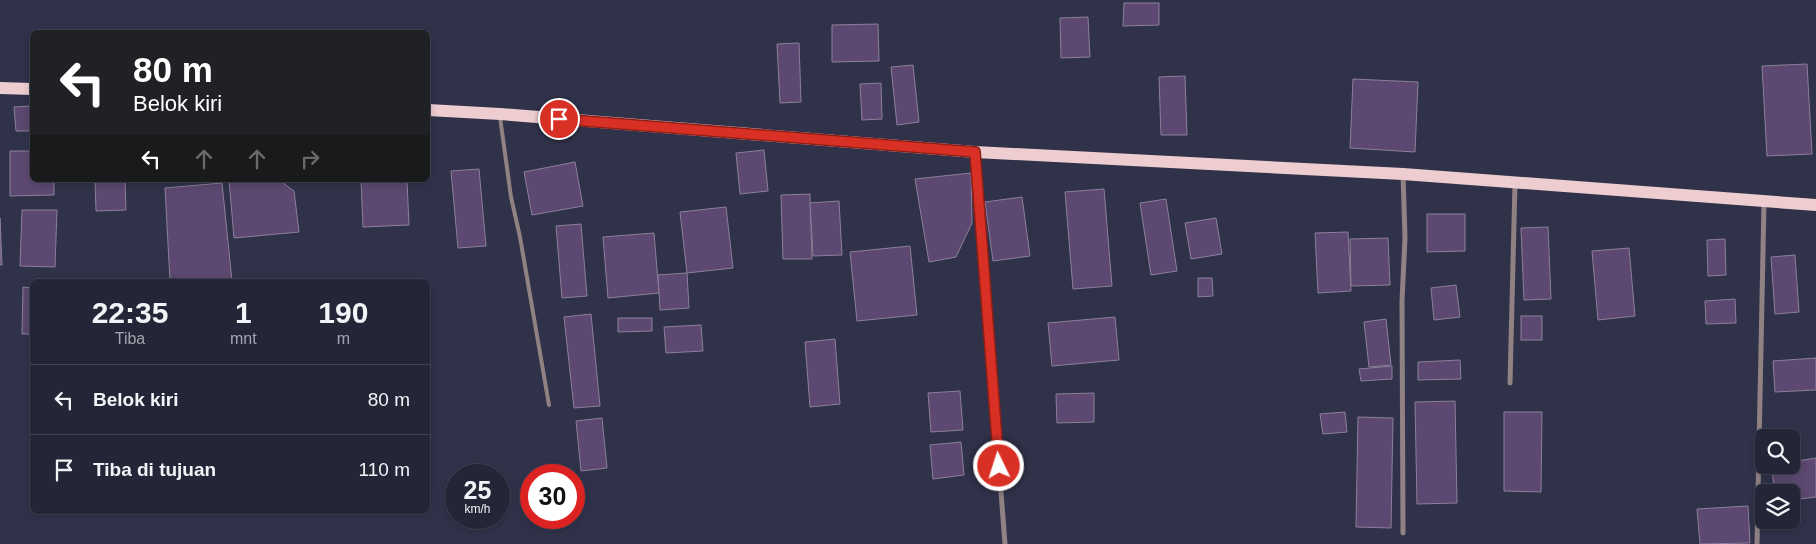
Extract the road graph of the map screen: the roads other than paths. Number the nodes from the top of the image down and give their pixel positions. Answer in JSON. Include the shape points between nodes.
{"nodes":[{"id":1,"x":0,"y":88,"type":"edge"},
{"id":2,"x":30,"y":89,"type":"edge"},
{"id":3,"x":430,"y":110,"type":"edge"},
{"id":4,"x":500,"y":114,"type":"junction"},
{"id":5,"x":975,"y":152,"type":"junction"},
{"id":6,"x":1403,"y":174,"type":"junction"},
{"id":7,"x":1515,"y":182,"type":"junction"},
{"id":8,"x":1764,"y":200,"type":"junction"},
{"id":9,"x":1816,"y":205,"type":"edge"},
{"id":10,"x":1510,"y":383,"type":"dead end"},
{"id":11,"x":549,"y":405,"type":"dead end"},
{"id":12,"x":1403,"y":533,"type":"dead end"},
{"id":13,"x":1005,"y":544,"type":"edge"},
{"id":14,"x":1757,"y":544,"type":"edge"}],
"edges":[{"from":1,"to":2,"type":"main road"},
{"from":3,"to":4,"type":"main road"},
{"from":4,"to":5,"type":"main road"},
{"from":4,"to":11,"type":"lane","via":[[511,197]]},
{"from":5,"to":6,"type":"main road"},
{"from":5,"to":13,"type":"street"},
{"from":6,"to":7,"type":"main road"},
{"from":6,"to":12,"type":"street"},
{"from":7,"to":8,"type":"main road"},
{"from":7,"to":10,"type":"street"},
{"from":8,"to":9,"type":"main road"},
{"from":8,"to":14,"type":"street"}]}
